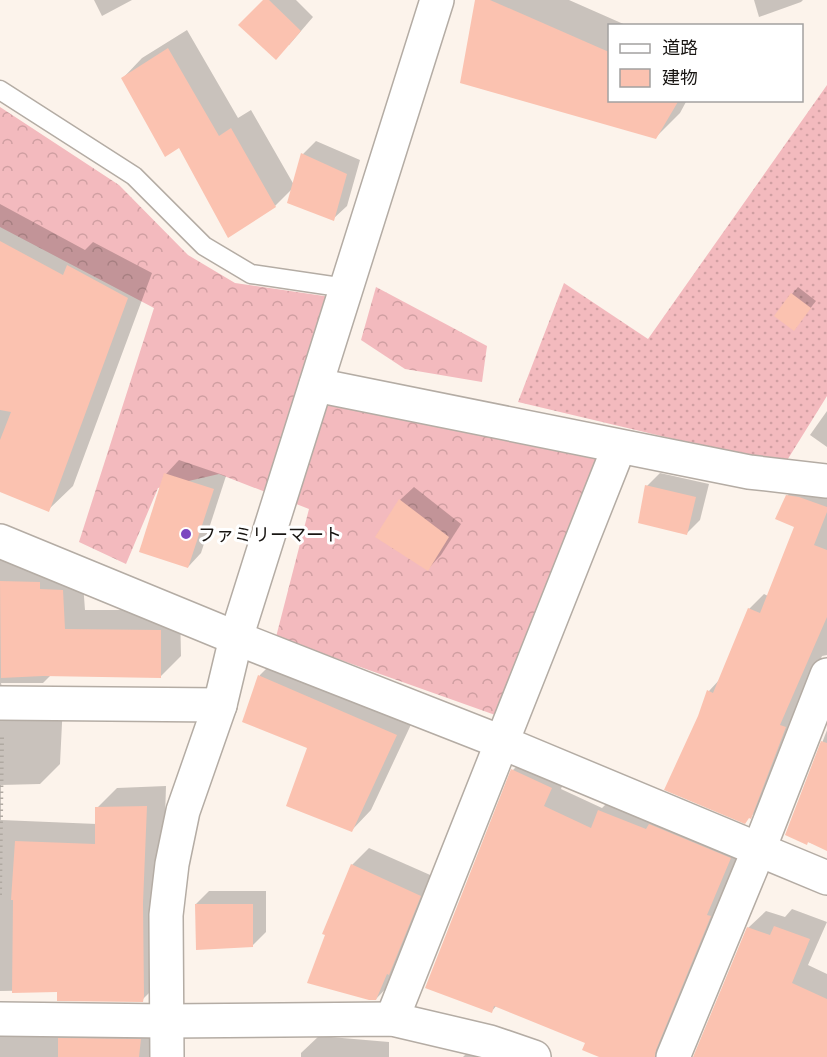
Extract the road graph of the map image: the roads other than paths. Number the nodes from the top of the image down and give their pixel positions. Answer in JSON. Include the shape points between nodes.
{"nodes":[{"id":1,"x":437,"y":0,"type":"edge"},
{"id":2,"x":0,"y":90,"type":"edge"},
{"id":3,"x":346,"y":288,"type":"junction"},
{"id":4,"x":316,"y":385,"type":"junction"},
{"id":5,"x":619,"y":447,"type":"junction"},
{"id":6,"x":827,"y":480,"type":"edge"},
{"id":7,"x":0,"y":541,"type":"edge"},
{"id":8,"x":236,"y":638,"type":"junction"},
{"id":9,"x":827,"y":675,"type":"edge"},
{"id":10,"x":1,"y":703,"type":"edge"},
{"id":11,"x":220,"y":705,"type":"junction"},
{"id":12,"x":501,"y":742,"type":"junction"},
{"id":13,"x":759,"y":849,"type":"junction"},
{"id":14,"x":827,"y":878,"type":"edge"},
{"id":15,"x":0,"y":1019,"type":"edge"},
{"id":16,"x":392,"y":1019,"type":"junction"},
{"id":17,"x":168,"y":1021,"type":"junction"},
{"id":18,"x":168,"y":1057,"type":"edge"},
{"id":19,"x":534,"y":1057,"type":"edge"},
{"id":20,"x":673,"y":1057,"type":"edge"}],
"edges":[{"from":1,"to":3,"type":"street"},
{"from":2,"to":3,"type":"lane","via":[[134,176],[204,246],[251,274]]},
{"from":3,"to":4,"type":"street"},
{"from":4,"to":5,"type":"street"},
{"from":4,"to":8,"type":"street"},
{"from":5,"to":6,"type":"street","via":[[749,472]]},
{"from":5,"to":12,"type":"street"},
{"from":7,"to":8,"type":"street"},
{"from":8,"to":11,"type":"street"},
{"from":8,"to":12,"type":"street"},
{"from":9,"to":13,"type":"street"},
{"from":10,"to":11,"type":"street"},
{"from":11,"to":17,"type":"street","via":[[183,811],[172,864],[166,915]]},
{"from":12,"to":13,"type":"street"},
{"from":12,"to":16,"type":"street"},
{"from":13,"to":14,"type":"street"},
{"from":13,"to":20,"type":"street"},
{"from":15,"to":17,"type":"street"},
{"from":16,"to":17,"type":"street"},
{"from":16,"to":19,"type":"street","via":[[490,1042]]},
{"from":17,"to":18,"type":"street"}]}
